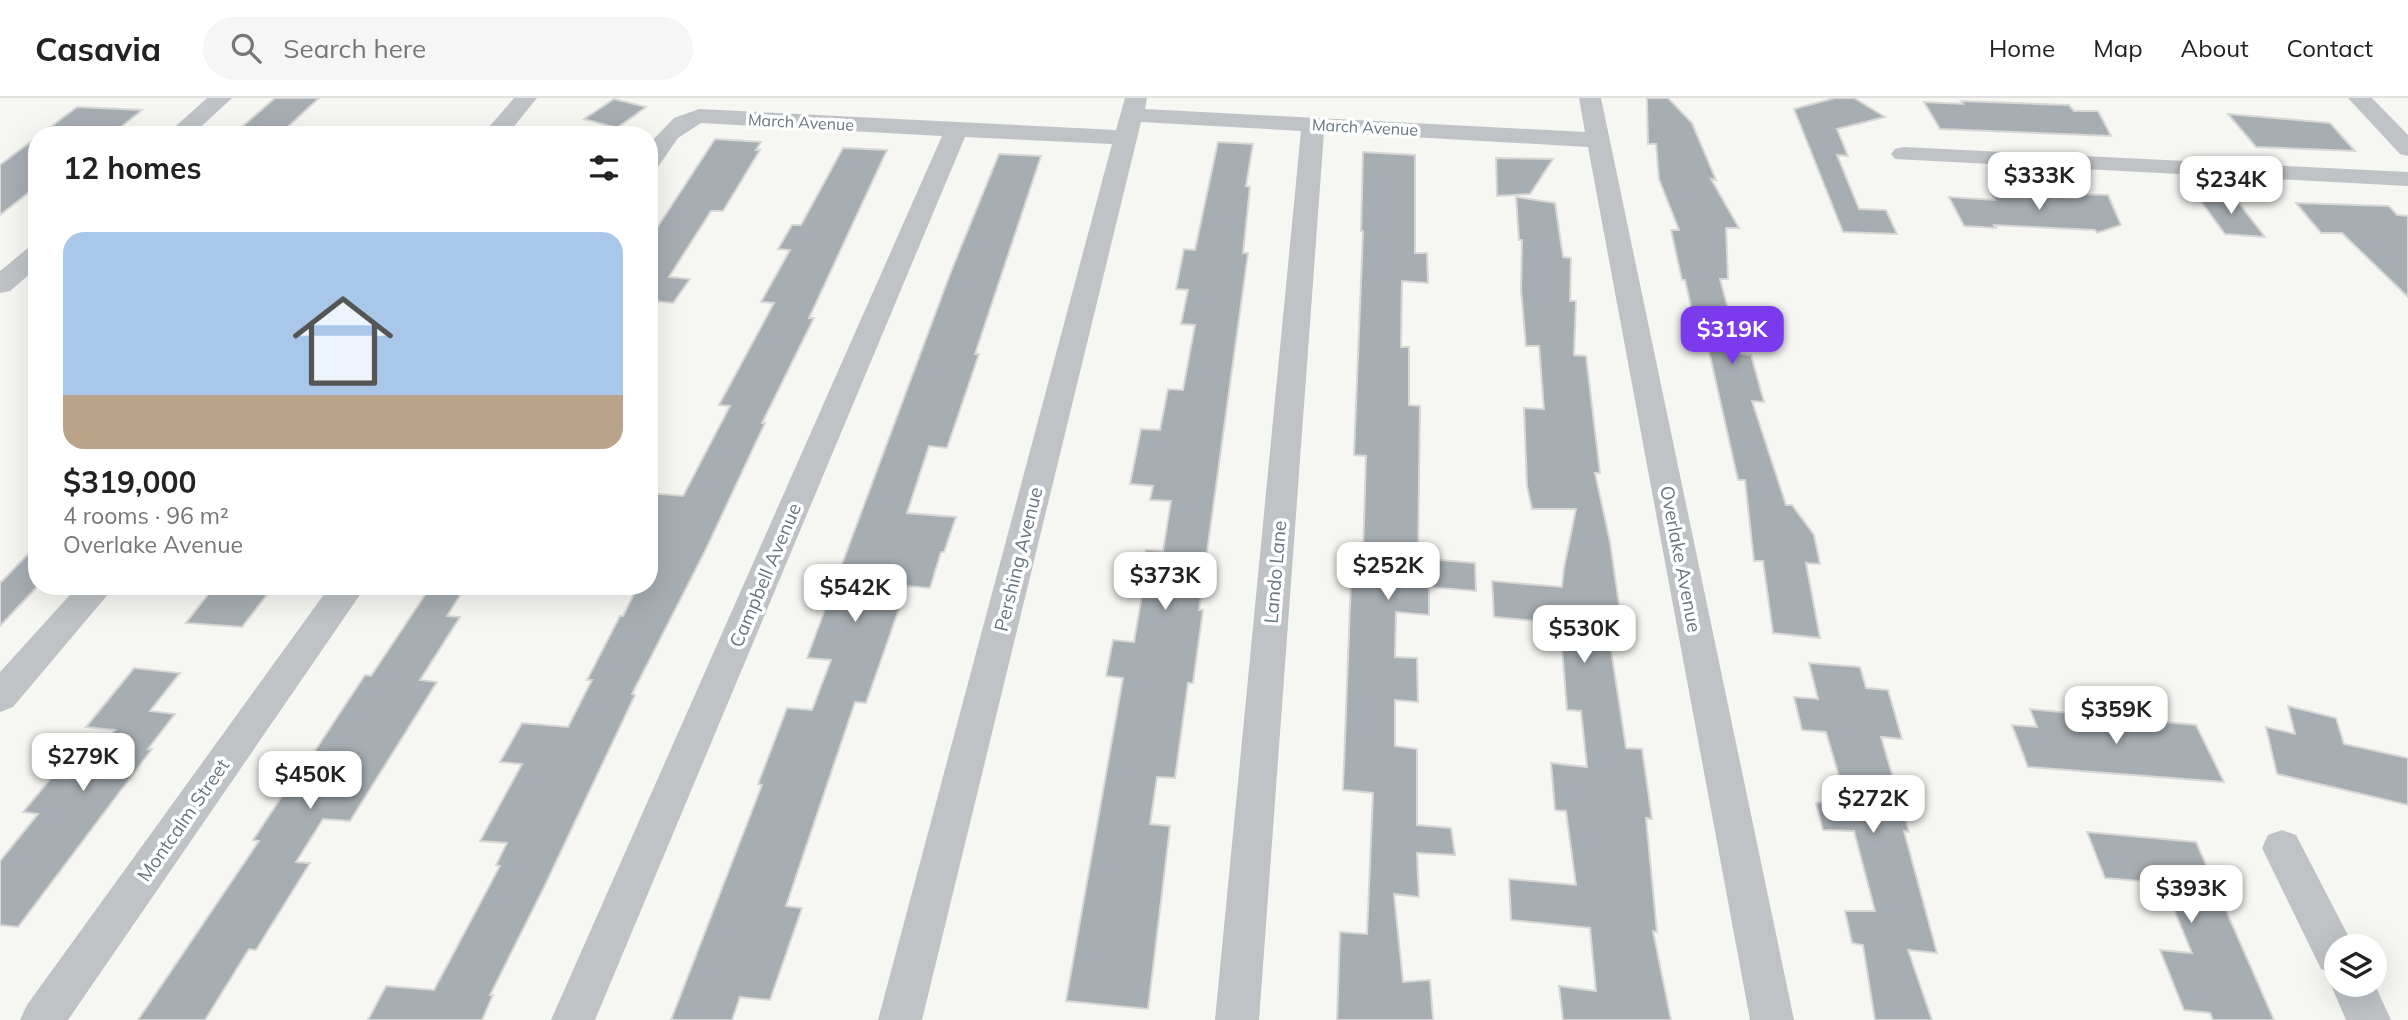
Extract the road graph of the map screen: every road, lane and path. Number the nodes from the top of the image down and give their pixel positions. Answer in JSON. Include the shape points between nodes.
{"nodes":[{"id":1,"x":221,"y":98,"type":"edge"},
{"id":2,"x":527,"y":98,"type":"edge"},
{"id":3,"x":1590,"y":98,"type":"edge"},
{"id":4,"x":2359,"y":98,"type":"edge"},
{"id":5,"x":1131,"y":117,"type":"edge"},
{"id":6,"x":1313,"y":124,"type":"junction"},
{"id":7,"x":188,"y":126,"type":"edge"},
{"id":8,"x":502,"y":126,"type":"edge"},
{"id":9,"x":956,"y":130,"type":"junction"},
{"id":10,"x":1598,"y":140,"type":"junction"},
{"id":11,"x":658,"y":149,"type":"edge"},
{"id":12,"x":2408,"y":149,"type":"edge"},
{"id":13,"x":1903,"y":154,"type":"dead end"},
{"id":14,"x":2408,"y":179,"type":"edge"},
{"id":15,"x":28,"y":262,"type":"edge"},
{"id":16,"x":0,"y":285,"type":"edge"},
{"id":17,"x":89,"y":595,"type":"edge"},
{"id":18,"x":343,"y":595,"type":"edge"},
{"id":19,"x":3,"y":689,"type":"edge"},
{"id":20,"x":2282,"y":849,"type":"dead end"},
{"id":21,"x":2325,"y":934,"type":"edge"},
{"id":22,"x":2358,"y":997,"type":"edge"},
{"id":23,"x":42,"y":1020,"type":"edge"},
{"id":24,"x":573,"y":1020,"type":"edge"},
{"id":25,"x":900,"y":1020,"type":"edge"},
{"id":26,"x":1237,"y":1020,"type":"edge"},
{"id":27,"x":1772,"y":1020,"type":"edge"},
{"id":28,"x":2370,"y":1020,"type":"edge"}],
"edges":[{"from":1,"to":7,"type":"street"},
{"from":2,"to":8,"type":"street"},
{"from":3,"to":10,"type":"street","name":"Overlake Avenue"},
{"from":4,"to":12,"type":"street"},
{"from":5,"to":6,"type":"street","name":"March Avenue"},
{"from":5,"to":9,"type":"street","name":"March Avenue"},
{"from":5,"to":25,"type":"street","name":"Pershing Avenue"},
{"from":6,"to":10,"type":"street","name":"March Avenue"},
{"from":6,"to":26,"type":"street","name":"Lando Lane"},
{"from":9,"to":11,"type":"street","name":"March Avenue","via":[[699,116],[674,127]]},
{"from":9,"to":24,"type":"street","name":"Campbell Avenue"},
{"from":10,"to":27,"type":"street","name":"Overlake Avenue"},
{"from":13,"to":14,"type":"street"},
{"from":15,"to":16,"type":"street"},
{"from":17,"to":19,"type":"street"},
{"from":18,"to":23,"type":"street","name":"Montcalm Street"},
{"from":20,"to":21,"type":"street"},
{"from":22,"to":28,"type":"street"}]}
